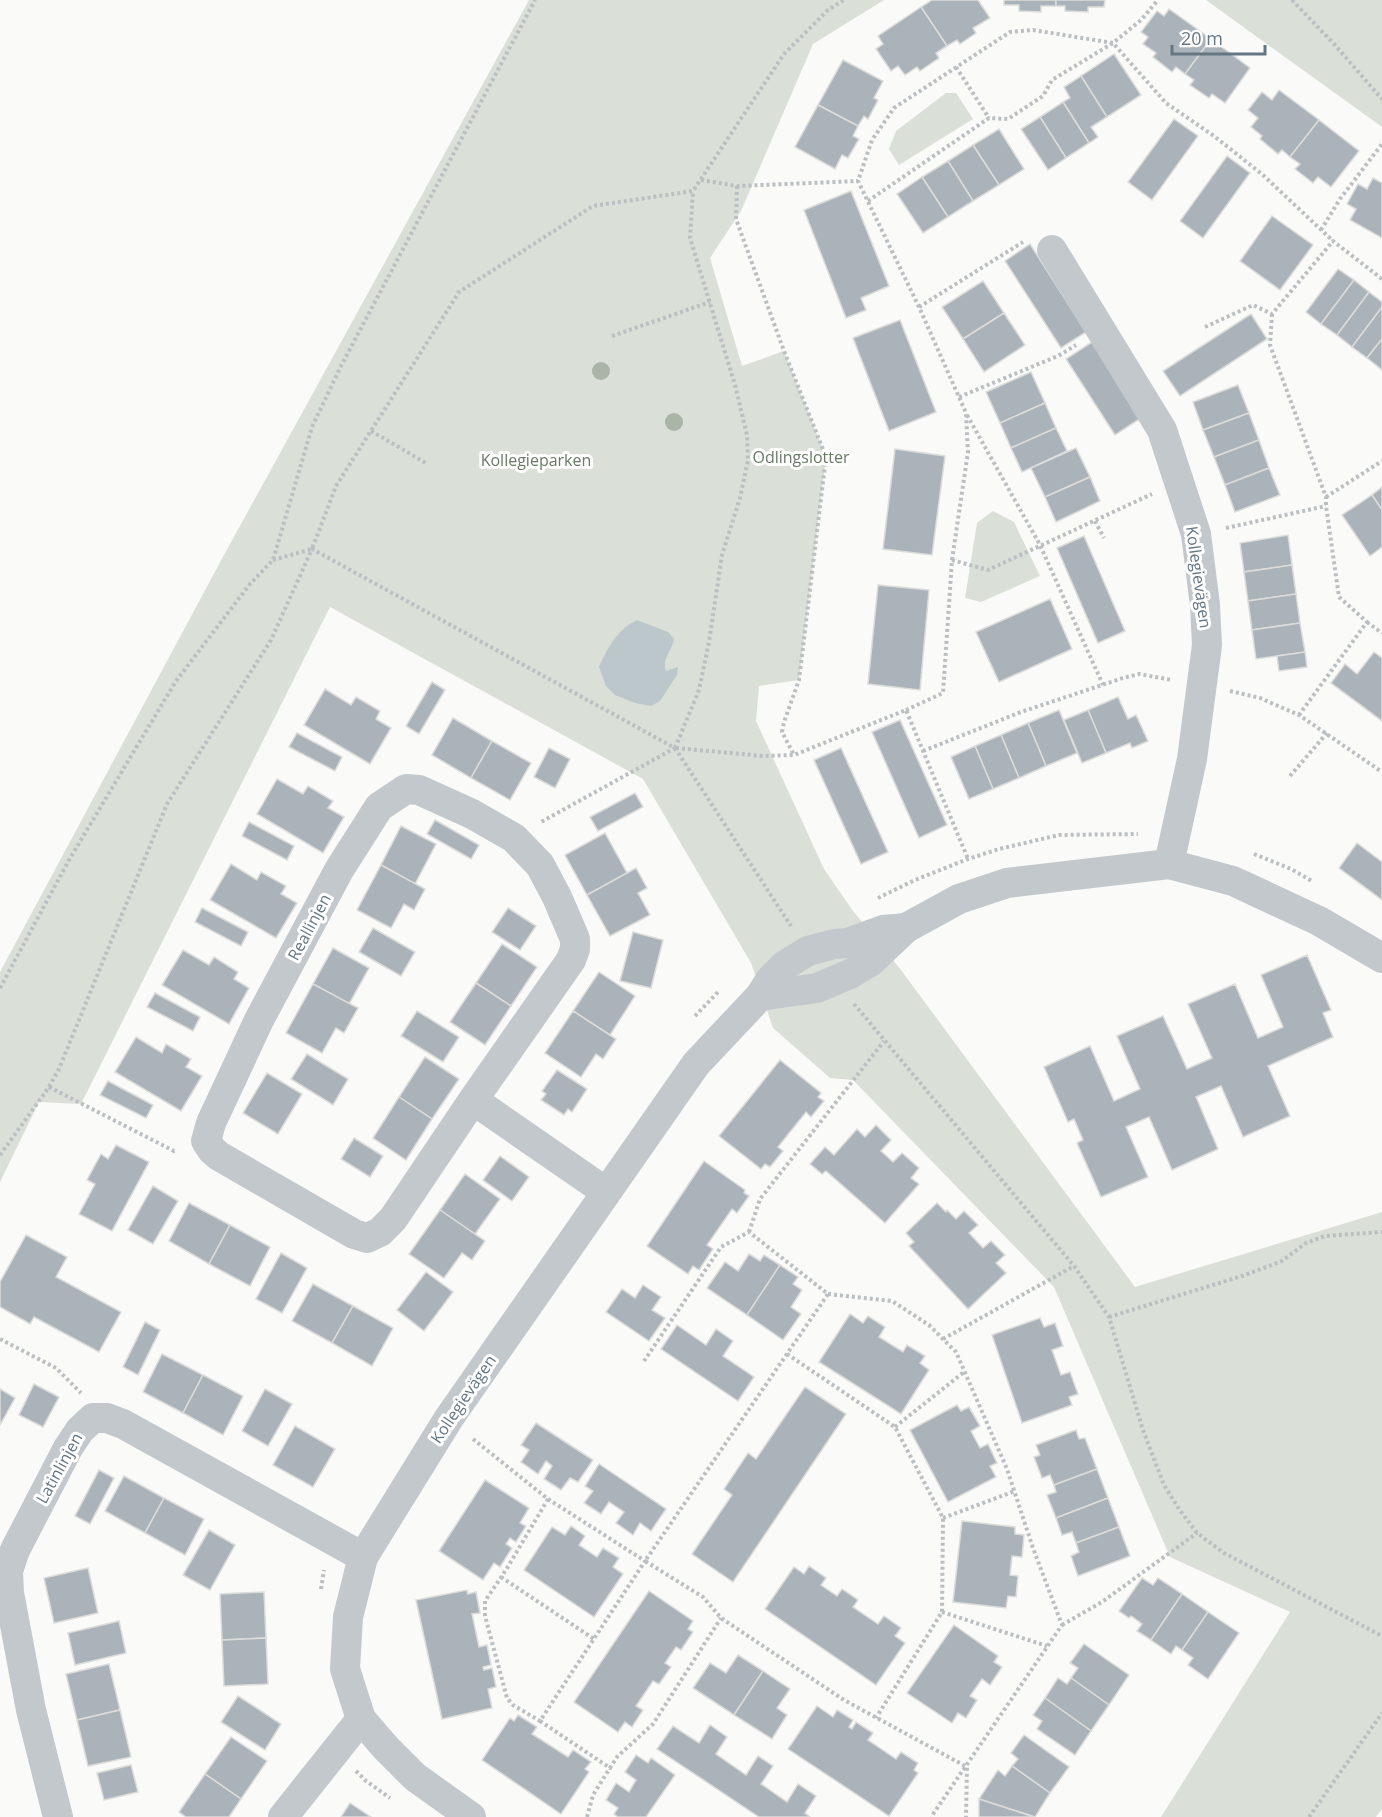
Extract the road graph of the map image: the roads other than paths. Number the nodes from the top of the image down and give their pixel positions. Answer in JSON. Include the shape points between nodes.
{"nodes":[{"id":1,"x":1052,"y":250,"type":"road end"},
{"id":2,"x":1169,"y":864,"type":"junction"},
{"id":3,"x":906,"y":928,"type":"junction"},
{"id":4,"x":1382,"y":958,"type":"edge"},
{"id":5,"x":760,"y":996,"type":"junction"},
{"id":6,"x":473,"y":1100,"type":"junction"},
{"id":7,"x":606,"y":1192,"type":"junction"},
{"id":8,"x":363,"y":1557,"type":"junction"},
{"id":9,"x":361,"y":1719,"type":"junction"},
{"id":10,"x":58,"y":1817,"type":"edge"},
{"id":11,"x":283,"y":1817,"type":"edge"},
{"id":12,"x":471,"y":1817,"type":"edge"}],
"edges":[{"from":1,"to":2,"type":"street","name":"Kollegievägen","via":[[1162,430],[1196,534],[1208,645],[1192,759]]},
{"from":2,"to":3,"type":"street","name":"Kollegievägen","via":[[1007,883],[959,899]]},
{"from":2,"to":4,"type":"street","name":"Kollegievägen","via":[[1233,881],[1319,921]]},
{"from":3,"to":5,"type":"street","name":"Kollegievägen","via":[[870,962],[834,981],[818,988]]},
{"from":3,"to":5,"type":"street","name":"Kollegievägen","via":[[884,930],[808,951],[785,965]]},
{"from":5,"to":7,"type":"street","name":"Kollegievägen","via":[[696,1064]]},
{"from":6,"to":6,"type":"street","name":"Reallinjen","via":[[571,960],[574,939],[540,865],[514,838],[419,790],[405,789],[379,807],[339,870],[259,1020],[206,1141],[219,1156],[367,1238],[393,1219]]},
{"from":6,"to":7,"type":"street"},
{"from":7,"to":8,"type":"street","name":"Kollegievägen","via":[[449,1418]]},
{"from":8,"to":9,"type":"street","name":"Kollegievägen","via":[[348,1617],[345,1668]]},
{"from":8,"to":10,"type":"street","name":"Latinlinjen","via":[[123,1424],[93,1418],[68,1448],[8,1571],[29,1700]]},
{"from":9,"to":11,"type":"street"},
{"from":9,"to":12,"type":"street","name":"Kollegievägen","via":[[415,1777]]}]}
